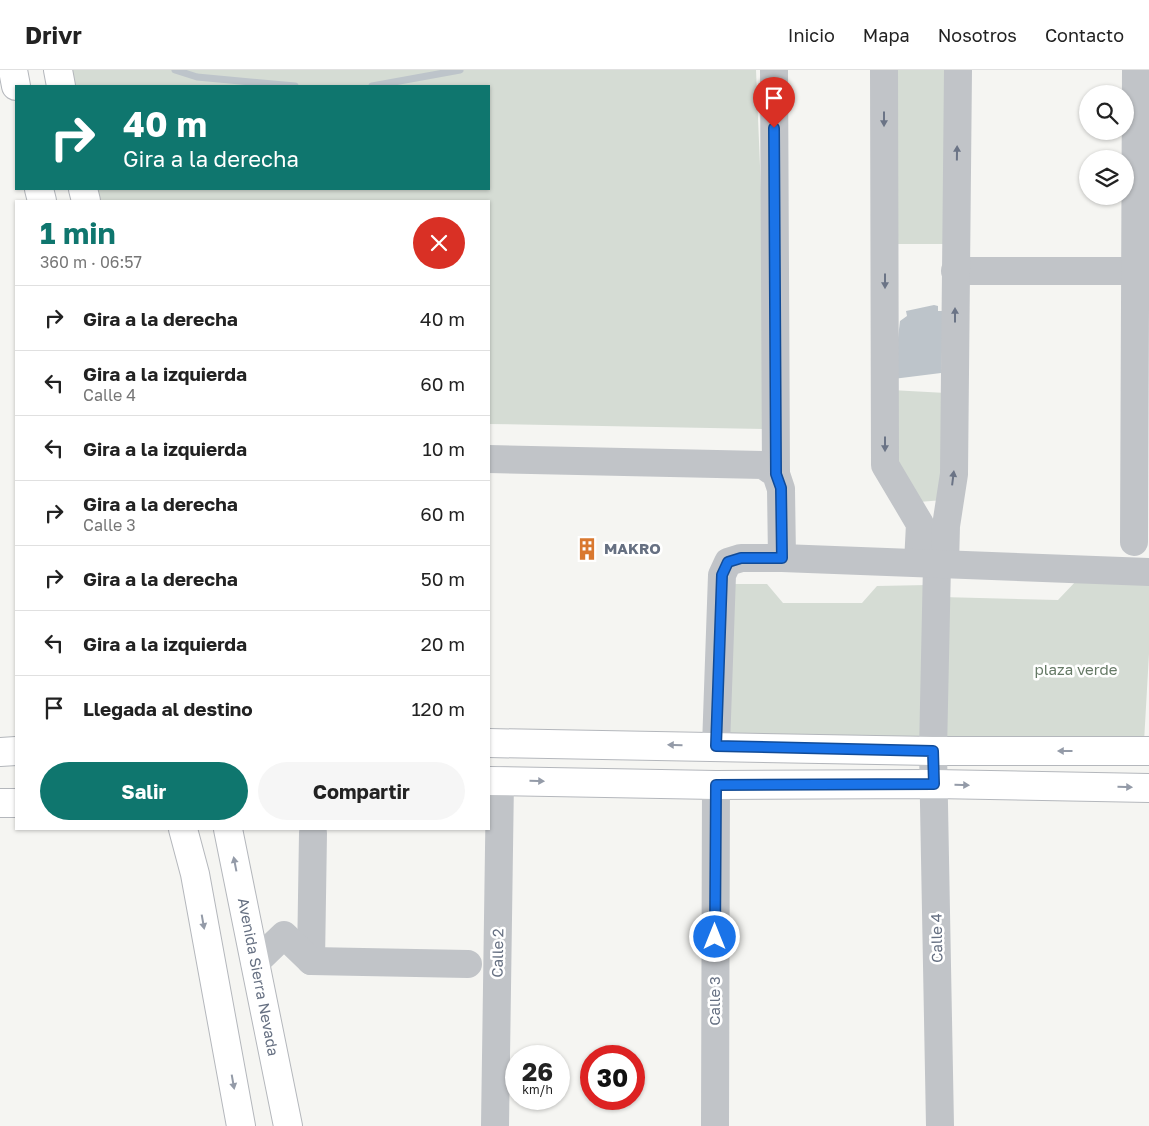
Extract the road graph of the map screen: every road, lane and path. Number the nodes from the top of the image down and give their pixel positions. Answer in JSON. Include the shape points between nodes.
{"nodes":[{"id":1,"x":13,"y":70,"type":"edge"},
{"id":2,"x":58,"y":70,"type":"edge"},
{"id":3,"x":774,"y":70,"type":"edge"},
{"id":4,"x":884,"y":70,"type":"edge"},
{"id":5,"x":958,"y":70,"type":"edge"},
{"id":6,"x":1136,"y":70,"type":"edge"},
{"id":7,"x":16,"y":85,"type":"edge"},
{"id":8,"x":61,"y":85,"type":"edge"},
{"id":9,"x":955,"y":271,"type":"junction"},
{"id":10,"x":1142,"y":271,"type":"edge"},
{"id":11,"x":490,"y":459,"type":"edge"},
{"id":12,"x":776,"y":474,"type":"junction"},
{"id":13,"x":1134,"y":542,"type":"dead end"},
{"id":14,"x":782,"y":558,"type":"junction"},
{"id":15,"x":933,"y":564,"type":"junction"},
{"id":16,"x":1149,"y":572,"type":"edge"},
{"id":17,"x":490,"y":743,"type":"edge"},
{"id":18,"x":716,"y":746,"type":"junction"},
{"id":19,"x":15,"y":751,"type":"edge"},
{"id":20,"x":933,"y":751,"type":"junction"},
{"id":21,"x":1149,"y":751,"type":"edge"},
{"id":22,"x":0,"y":752,"type":"edge"},
{"id":23,"x":494,"y":781,"type":"edge"},
{"id":24,"x":934,"y":784,"type":"junction"},
{"id":25,"x":716,"y":785,"type":"junction"},
{"id":26,"x":1149,"y":788,"type":"edge"},
{"id":27,"x":228,"y":830,"type":"edge"},
{"id":28,"x":179,"y":833,"type":"edge"},
{"id":29,"x":313,"y":833,"type":"dead end"},
{"id":30,"x":311,"y":961,"type":"junction"},
{"id":31,"x":255,"y":963,"type":"junction"},
{"id":32,"x":468,"y":964,"type":"dead end"},
{"id":33,"x":241,"y":1126,"type":"edge"},
{"id":34,"x":288,"y":1126,"type":"edge"},
{"id":35,"x":495,"y":1126,"type":"edge"},
{"id":36,"x":715,"y":1126,"type":"edge"},
{"id":37,"x":940,"y":1126,"type":"edge"}],
"edges":[{"from":1,"to":7,"type":"main road"},
{"from":2,"to":8,"type":"main road"},
{"from":3,"to":12,"type":"street"},
{"from":4,"to":15,"type":"street","one_way":true,"via":[[885,465],[920,524]]},
{"from":9,"to":5,"type":"street","one_way":true},
{"from":6,"to":10,"type":"street"},
{"from":9,"to":10,"type":"street"},
{"from":15,"to":9,"type":"street","one_way":true,"via":[[946,526],[954,474]]},
{"from":10,"to":13,"type":"street"},
{"from":11,"to":12,"type":"street","via":[[763,465]]},
{"from":12,"to":14,"type":"street","via":[[781,488]]},
{"from":14,"to":15,"type":"street"},
{"from":14,"to":18,"type":"street","via":[[741,558],[728,562],[722,575]]},
{"from":15,"to":16,"type":"street"},
{"from":15,"to":20,"type":"street","name":"Calle 4"},
{"from":18,"to":17,"type":"main road","one_way":true},
{"from":18,"to":20,"type":"main road"},
{"from":19,"to":22,"type":"main road"},
{"from":21,"to":20,"type":"main road","one_way":true},
{"from":20,"to":24,"type":"street","name":"Calle 4"},
{"from":23,"to":25,"type":"main road","one_way":true},
{"from":23,"to":35,"type":"street","name":"Calle 2"},
{"from":24,"to":25,"type":"main road"},
{"from":24,"to":26,"type":"main road","one_way":true},
{"from":24,"to":37,"type":"street","name":"Calle 4"},
{"from":25,"to":36,"type":"street","name":"Calle 3"},
{"from":31,"to":27,"type":"main road","name":"Avenida Sierra Nevada","one_way":true},
{"from":28,"to":33,"type":"main road","one_way":true,"via":[[195,874]]},
{"from":29,"to":30,"type":"street"},
{"from":30,"to":31,"type":"street","via":[[284,935]]},
{"from":30,"to":32,"type":"street"},
{"from":31,"to":34,"type":"main road","name":"Avenida Sierra Nevada"}]}
